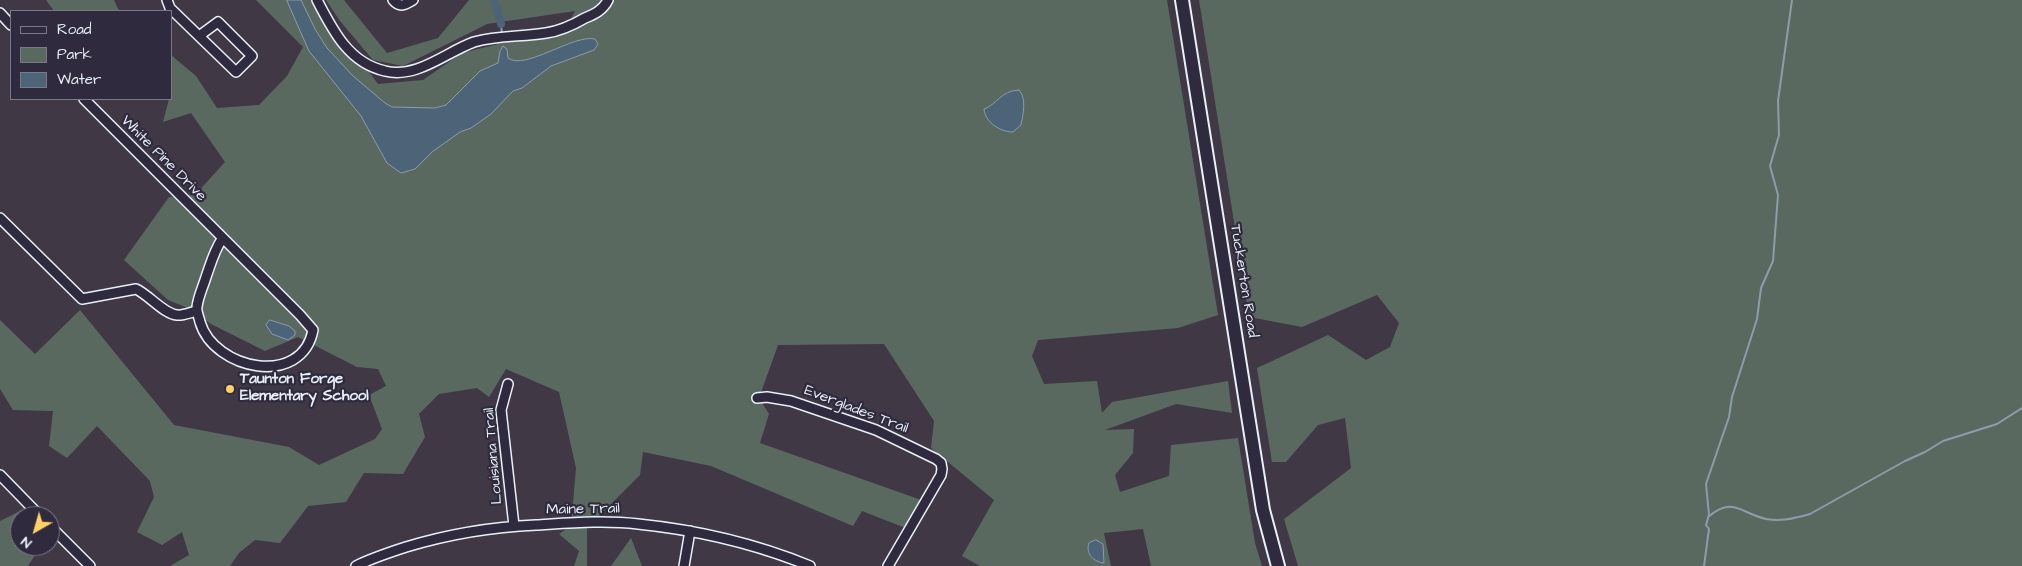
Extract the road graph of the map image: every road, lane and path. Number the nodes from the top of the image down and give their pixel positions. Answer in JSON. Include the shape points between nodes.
{"nodes":[{"id":1,"x":167,"y":0,"type":"edge"},
{"id":2,"x":317,"y":0,"type":"edge"},
{"id":3,"x":393,"y":0,"type":"edge"},
{"id":4,"x":413,"y":0,"type":"edge"},
{"id":5,"x":608,"y":0,"type":"edge"},
{"id":6,"x":1182,"y":0,"type":"edge"},
{"id":7,"x":0,"y":13,"type":"edge"},
{"id":8,"x":10,"y":24,"type":"edge"},
{"id":9,"x":199,"y":36,"type":"junction"},
{"id":10,"x":85,"y":100,"type":"edge"},
{"id":11,"x":0,"y":218,"type":"edge"},
{"id":12,"x":222,"y":239,"type":"junction"},
{"id":13,"x":197,"y":311,"type":"junction"},
{"id":14,"x":508,"y":384,"type":"dead end"},
{"id":15,"x":756,"y":398,"type":"dead end"},
{"id":16,"x":0,"y":476,"type":"edge"},
{"id":17,"x":30,"y":506,"type":"edge"},
{"id":18,"x":514,"y":526,"type":"junction"},
{"id":19,"x":690,"y":531,"type":"junction"},
{"id":20,"x":60,"y":536,"type":"edge"},
{"id":21,"x":90,"y":566,"type":"edge"},
{"id":22,"x":356,"y":566,"type":"edge"},
{"id":23,"x":684,"y":566,"type":"edge"},
{"id":24,"x":810,"y":566,"type":"edge"},
{"id":25,"x":888,"y":566,"type":"edge"},
{"id":26,"x":1278,"y":566,"type":"edge"}],
"edges":[{"from":1,"to":9,"type":"street","via":[[170,8]]},
{"from":2,"to":5,"type":"street","via":[[334,32],[354,57],[374,68],[401,73],[474,42],[546,33],[570,26],[605,7]]},
{"from":3,"to":4,"type":"street","via":[[401,6]]},
{"from":6,"to":26,"type":"main road","name":"Tuckerton Road","via":[[1263,510]]},
{"from":7,"to":8,"type":"street"},
{"from":9,"to":9,"type":"street","via":[[236,72],[252,56],[218,22]]},
{"from":10,"to":12,"type":"street","name":"White Pine Drive"},
{"from":11,"to":13,"type":"street","via":[[82,299],[136,289],[167,312],[177,315]]},
{"from":12,"to":13,"type":"street","via":[[215,249]]},
{"from":12,"to":13,"type":"street","name":"White Pine Drive","via":[[300,315],[312,330],[310,342],[300,355],[284,363],[272,367],[256,366],[232,359],[213,346]]},
{"from":14,"to":18,"type":"street","name":"Louisiana Trail","via":[[501,410]]},
{"from":15,"to":25,"type":"street","name":"Everglades Trail","via":[[791,401],[876,430],[929,454],[941,463],[941,475]]},
{"from":16,"to":17,"type":"street"},
{"from":18,"to":19,"type":"street","name":"Maine Trail","via":[[600,522]]},
{"from":18,"to":22,"type":"street","name":"Maine Trail","via":[[446,535],[371,558]]},
{"from":19,"to":23,"type":"street"},
{"from":19,"to":24,"type":"street","name":"Maine Trail","via":[[756,546]]},
{"from":20,"to":21,"type":"street"}]}
